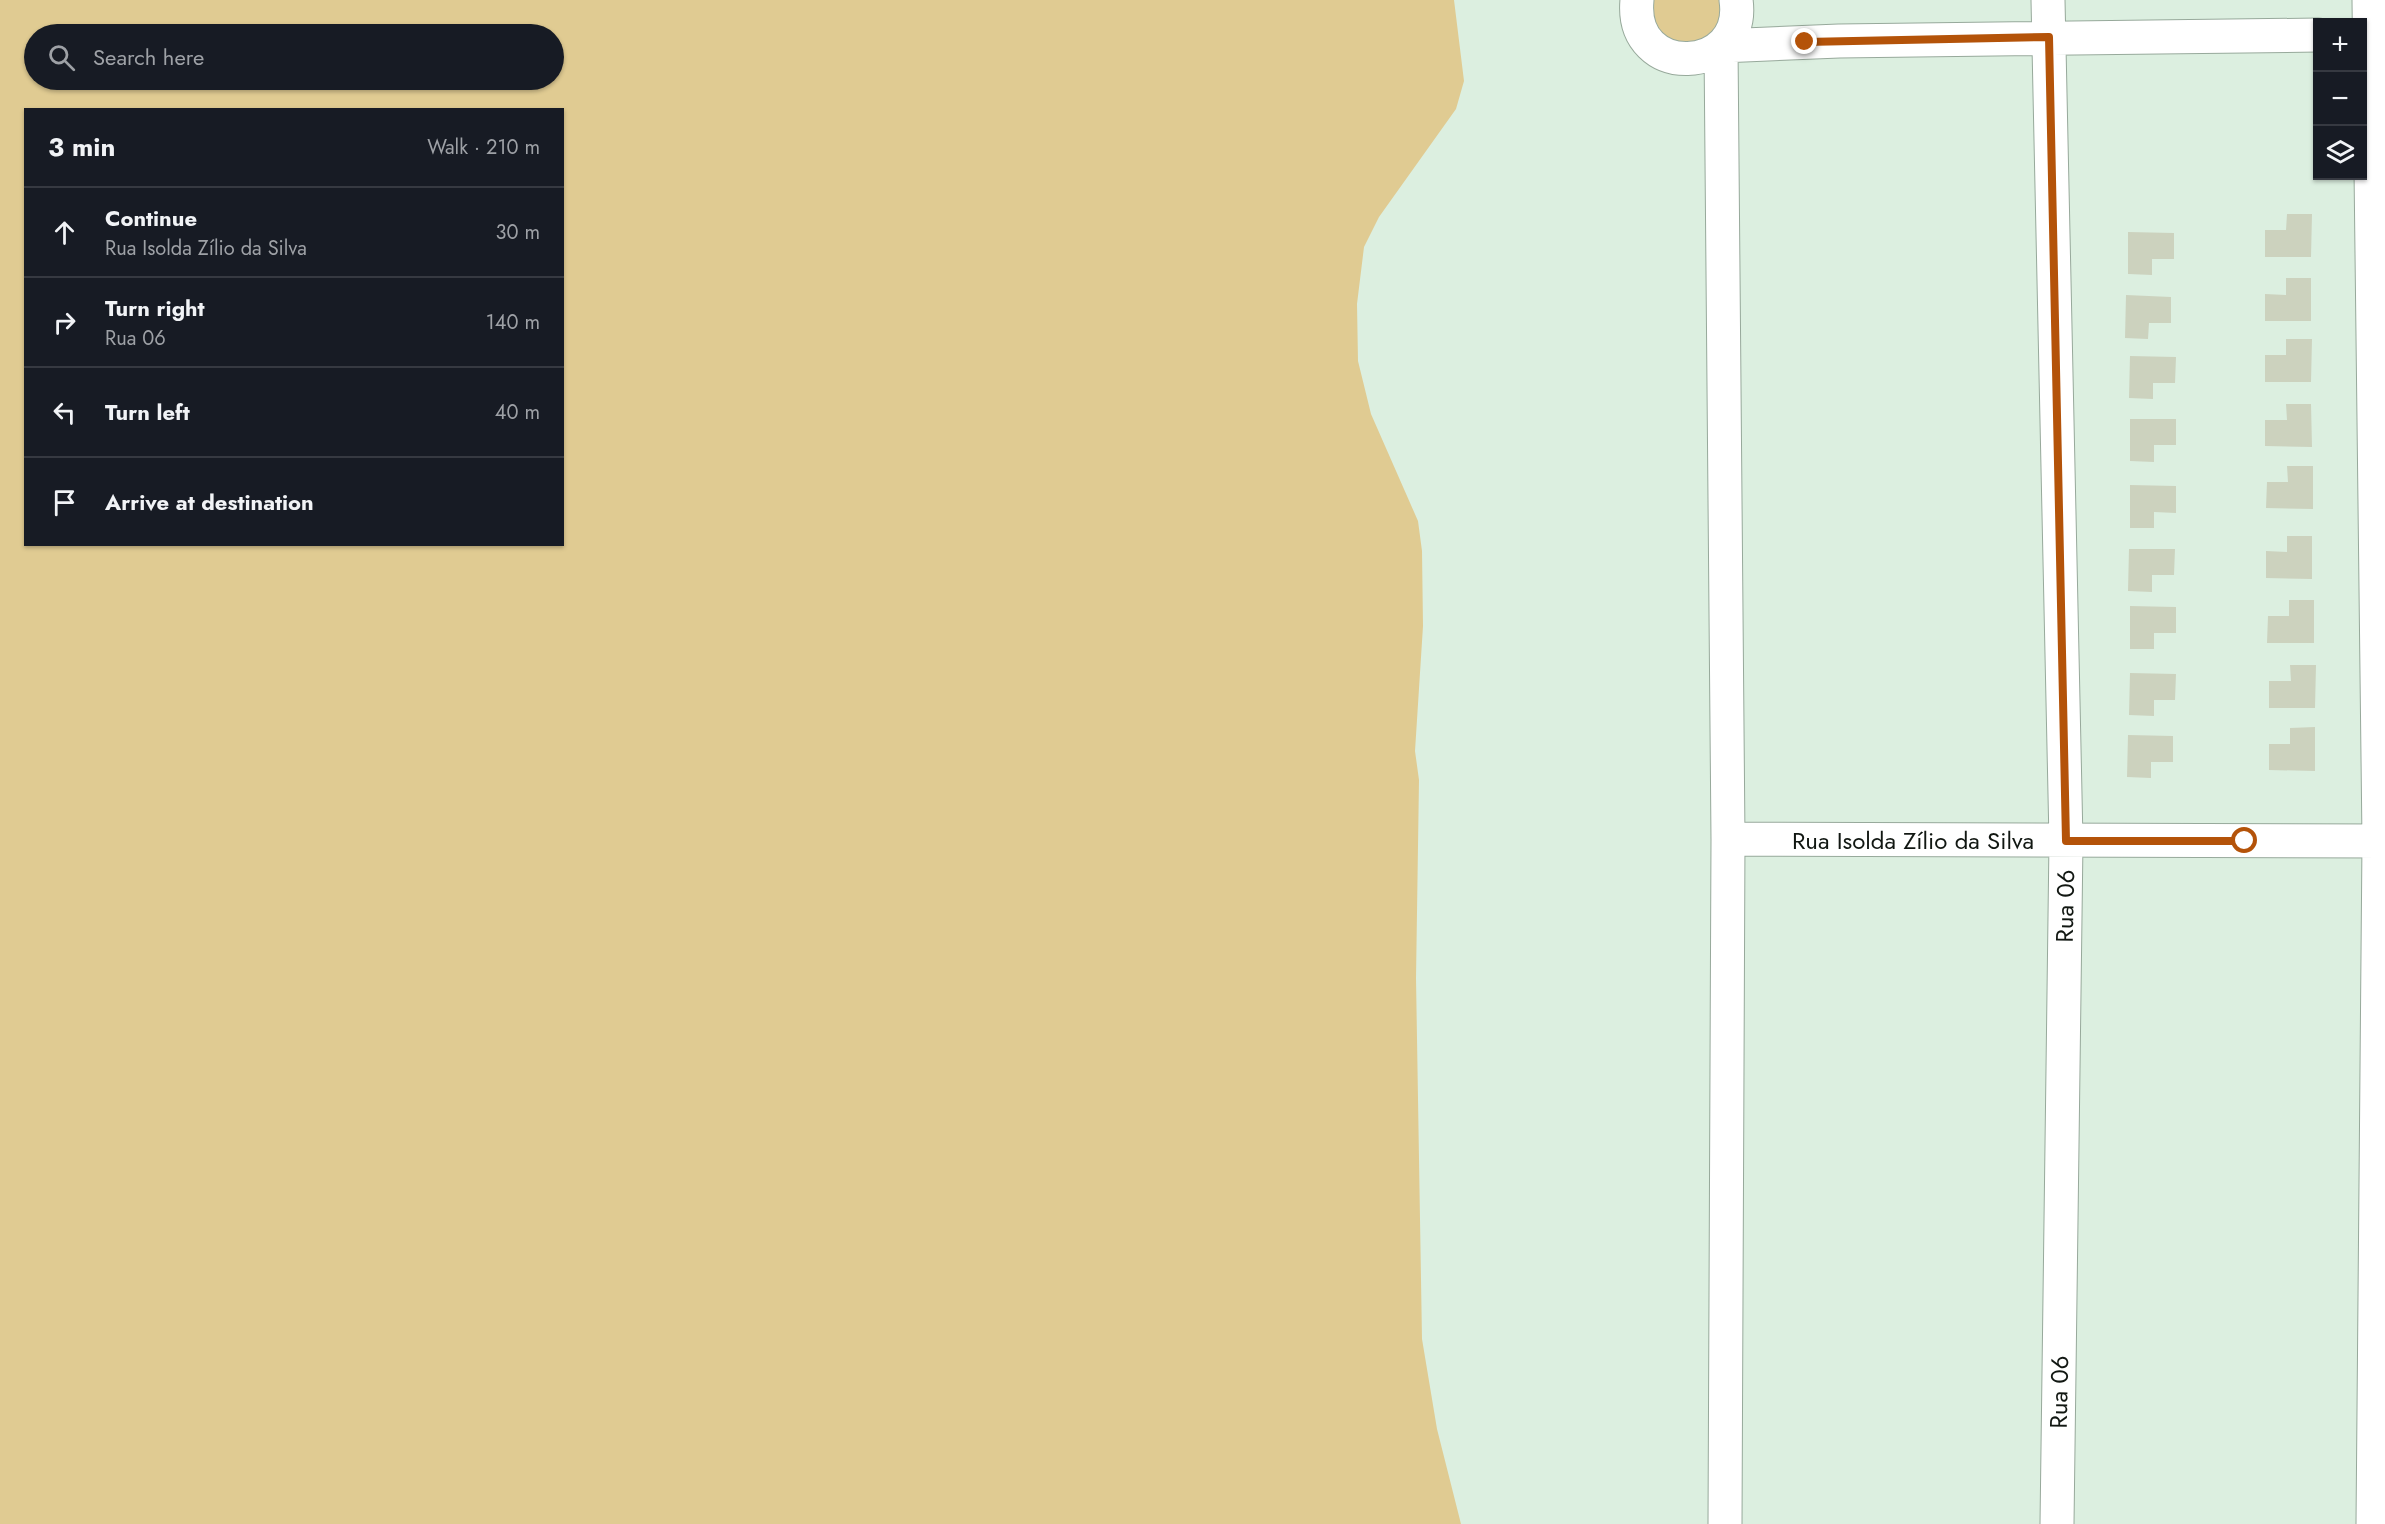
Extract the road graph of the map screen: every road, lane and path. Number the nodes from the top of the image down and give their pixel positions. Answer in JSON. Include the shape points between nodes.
{"nodes":[{"id":1,"x":1637,"y":0,"type":"edge"},
{"id":2,"x":1736,"y":0,"type":"edge"},
{"id":3,"x":2048,"y":0,"type":"edge"},
{"id":4,"x":2369,"y":0,"type":"edge"},
{"id":5,"x":2313,"y":35,"type":"edge"},
{"id":6,"x":2372,"y":35,"type":"edge"},
{"id":7,"x":2049,"y":37,"type":"junction"},
{"id":8,"x":1721,"y":46,"type":"junction"},
{"id":9,"x":1728,"y":839,"type":"junction"},
{"id":10,"x":2066,"y":841,"type":"junction"},
{"id":11,"x":2382,"y":841,"type":"edge"},
{"id":12,"x":1725,"y":1524,"type":"edge"},
{"id":13,"x":2057,"y":1524,"type":"edge"},
{"id":14,"x":2373,"y":1524,"type":"edge"}],
"edges":[{"from":1,"to":8,"type":"street","via":[[1643,35],[1664,55],[1691,60],[1707,56]]},
{"from":2,"to":8,"type":"street","via":[[1736,22]]},
{"from":3,"to":7,"type":"street","name":"Rua 06"},
{"from":4,"to":6,"type":"street"},
{"from":5,"to":7,"type":"street"},
{"from":6,"to":11,"type":"street"},
{"from":7,"to":8,"type":"street"},
{"from":7,"to":10,"type":"street","name":"Rua 06"},
{"from":8,"to":9,"type":"street"},
{"from":9,"to":10,"type":"street","name":"Rua Isolda Zílio da Silva"},
{"from":9,"to":12,"type":"street"},
{"from":10,"to":11,"type":"street","name":"Rua Isolda Zílio da Silva"},
{"from":10,"to":13,"type":"street","name":"Rua 06"},
{"from":11,"to":14,"type":"street"}]}
